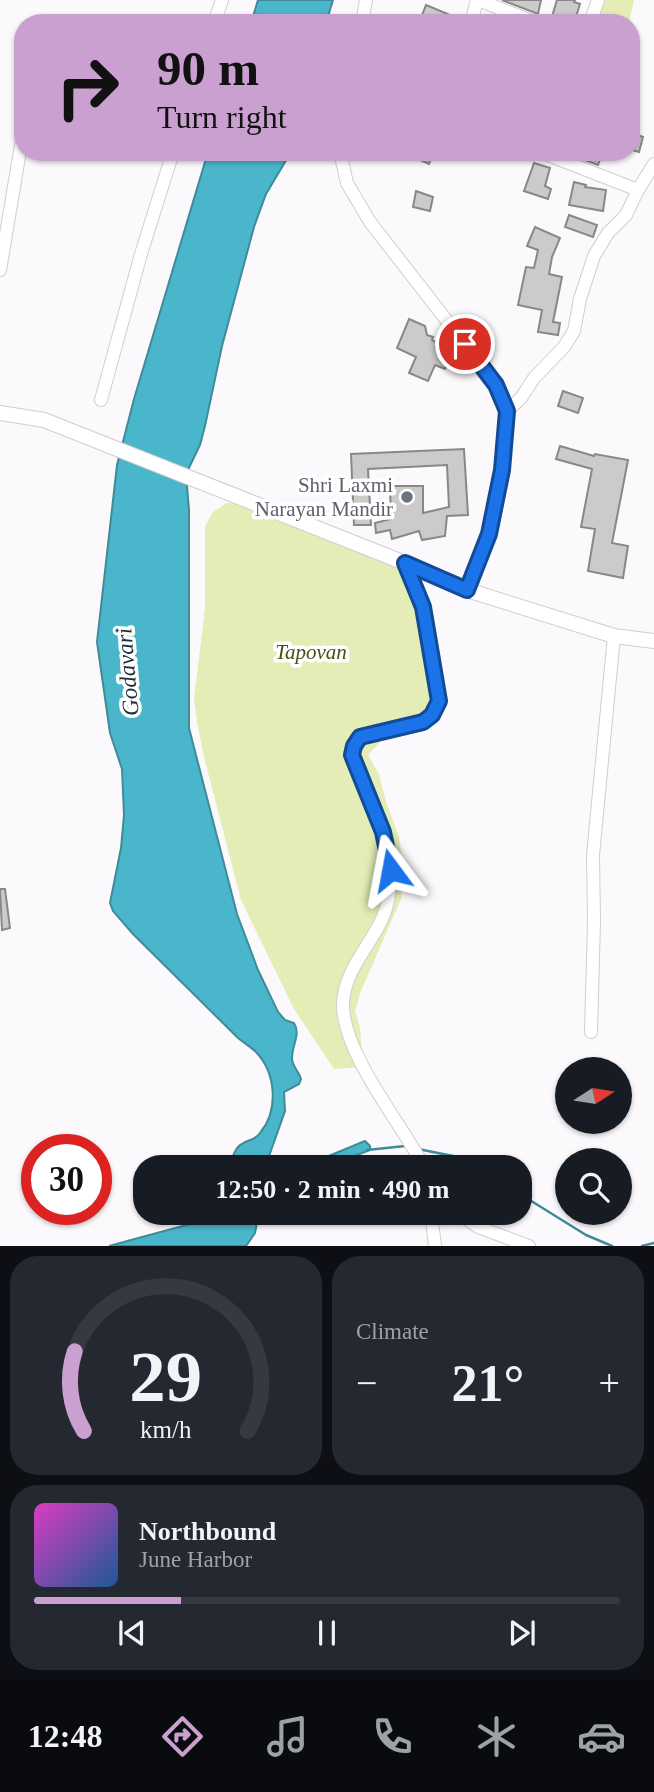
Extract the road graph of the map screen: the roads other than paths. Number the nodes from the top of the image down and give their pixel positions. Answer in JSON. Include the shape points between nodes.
{"nodes":[{"id":1,"x":477,"y":0,"type":"edge"},
{"id":2,"x":514,"y":14,"type":"edge"},
{"id":3,"x":18,"y":161,"type":"edge"},
{"id":4,"x":170,"y":161,"type":"edge"},
{"id":5,"x":342,"y":161,"type":"edge"},
{"id":6,"x":575,"y":161,"type":"edge"},
{"id":7,"x":654,"y":164,"type":"edge"},
{"id":8,"x":638,"y":190,"type":"junction"},
{"id":9,"x":0,"y":270,"type":"edge"},
{"id":10,"x":101,"y":400,"type":"dead end"},
{"id":11,"x":507,"y":411,"type":"junction"},
{"id":12,"x":0,"y":413,"type":"edge"},
{"id":13,"x":405,"y":563,"type":"junction"},
{"id":14,"x":467,"y":590,"type":"junction"},
{"id":15,"x":614,"y":636,"type":"junction"},
{"id":16,"x":654,"y":641,"type":"edge"},
{"id":17,"x":591,"y":1032,"type":"dead end"},
{"id":18,"x":417,"y":1155,"type":"edge"},
{"id":19,"x":432,"y":1225,"type":"edge"},
{"id":20,"x":475,"y":1225,"type":"edge"},
{"id":21,"x":435,"y":1246,"type":"edge"},
{"id":22,"x":529,"y":1246,"type":"edge"}],
"edges":[{"from":1,"to":2,"type":"street"},
{"from":3,"to":9,"type":"street"},
{"from":4,"to":10,"type":"street"},
{"from":5,"to":11,"type":"street","via":[[347,183],[370,222],[496,385]]},
{"from":6,"to":8,"type":"street"},
{"from":7,"to":8,"type":"street"},
{"from":8,"to":11,"type":"street","via":[[626,215],[594,256],[574,331],[565,347]]},
{"from":11,"to":14,"type":"street","via":[[502,470],[489,534]]},
{"from":12,"to":13,"type":"main road","via":[[44,420]]},
{"from":13,"to":14,"type":"main road"},
{"from":13,"to":18,"type":"street","via":[[423,607],[439,701],[423,722],[360,737],[354,746],[352,755],[383,832],[391,870],[383,918],[354,966],[343,1006],[359,1059]]},
{"from":14,"to":15,"type":"main road"},
{"from":15,"to":16,"type":"main road"},
{"from":15,"to":17,"type":"street","via":[[593,855]]},
{"from":19,"to":21,"type":"street"},
{"from":20,"to":22,"type":"street"}]}
